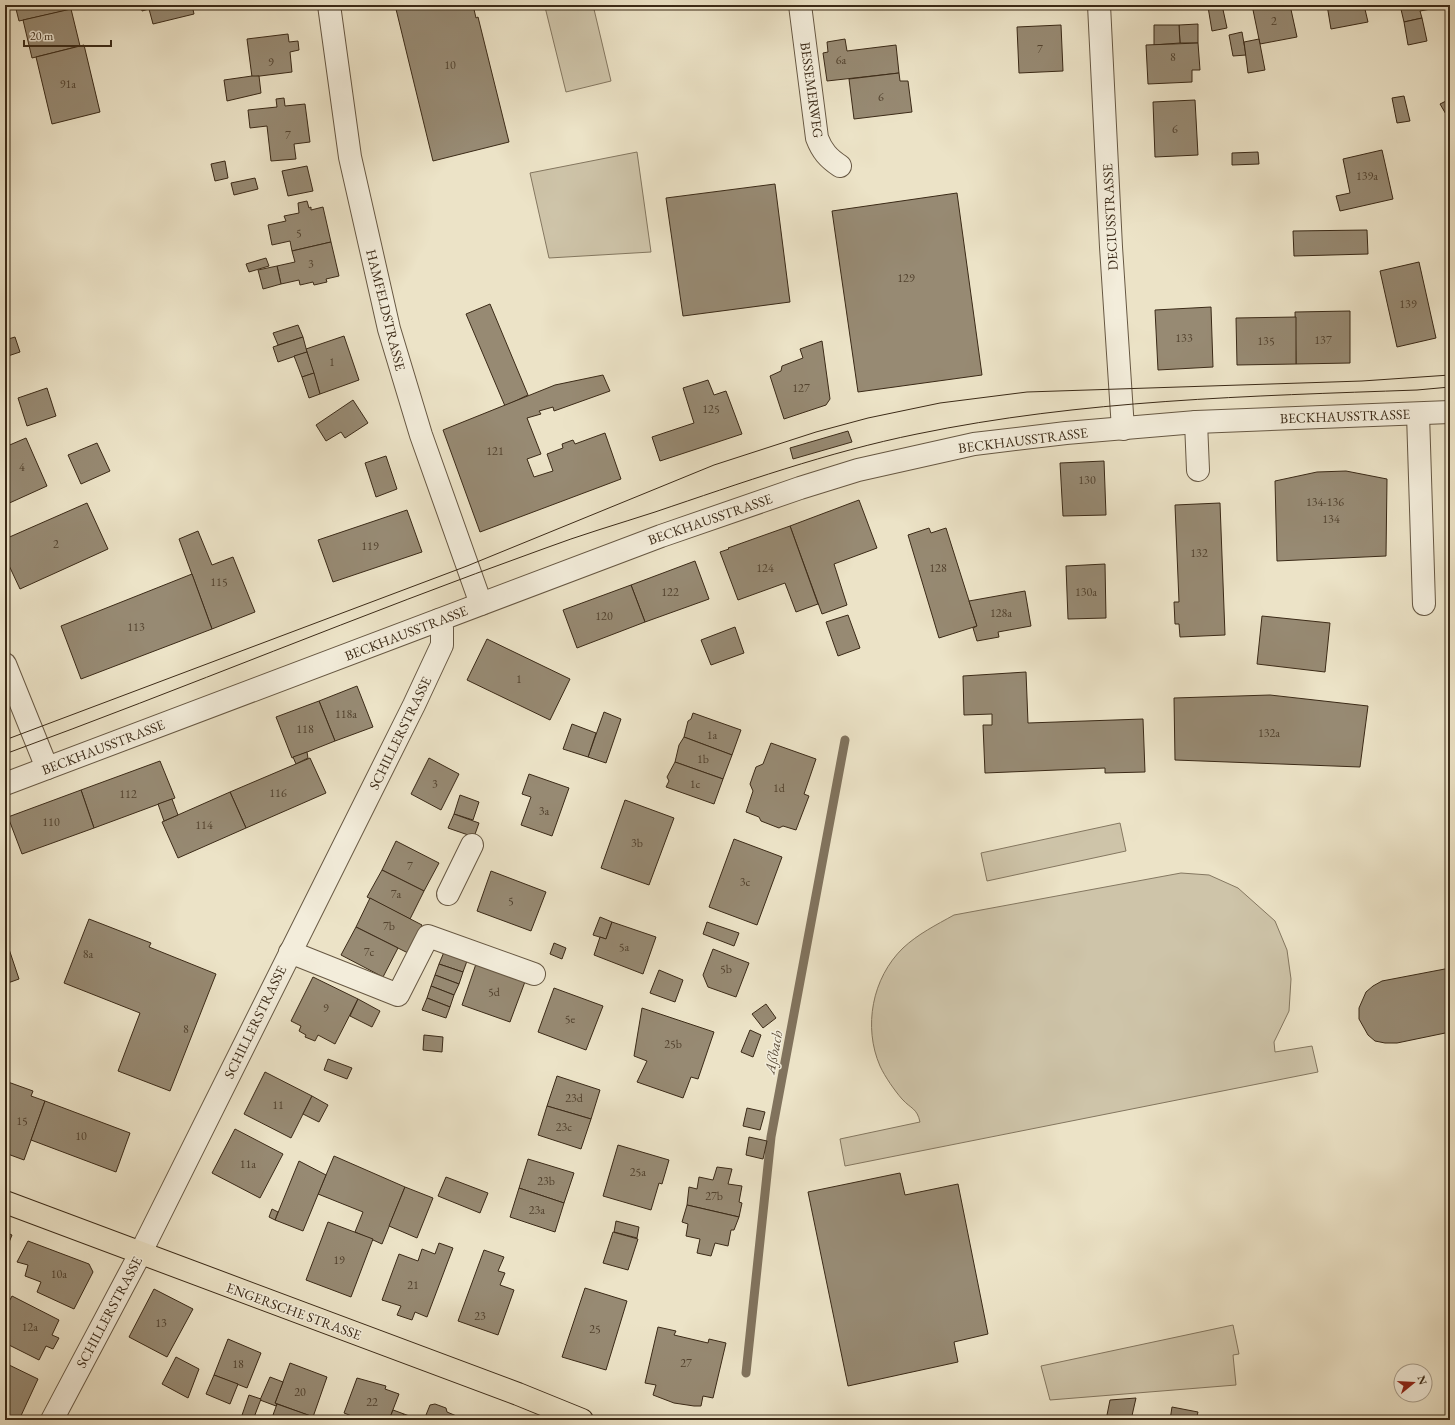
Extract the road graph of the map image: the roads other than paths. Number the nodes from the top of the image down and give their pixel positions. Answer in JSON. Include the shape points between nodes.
{"nodes":[{"id":1,"x":329,"y":5,"type":"edge"},
{"id":2,"x":800,"y":5,"type":"edge"},
{"id":3,"x":1099,"y":5,"type":"edge"},
{"id":4,"x":840,"y":166,"type":"dead end"},
{"id":5,"x":1450,"y":412,"type":"edge"},
{"id":6,"x":1418,"y":414,"type":"junction"},
{"id":7,"x":1196,"y":422,"type":"junction"},
{"id":8,"x":1123,"y":429,"type":"junction"},
{"id":9,"x":1198,"y":470,"type":"dead end"},
{"id":10,"x":481,"y":604,"type":"junction"},
{"id":11,"x":1424,"y":604,"type":"dead end"},
{"id":12,"x":439,"y":620,"type":"junction"},
{"id":13,"x":5,"y":664,"type":"edge"},
{"id":14,"x":47,"y":768,"type":"junction"},
{"id":15,"x":5,"y":784,"type":"edge"},
{"id":16,"x":472,"y":844,"type":"dead end"},
{"id":17,"x":448,"y":894,"type":"dead end"},
{"id":18,"x":290,"y":952,"type":"junction"},
{"id":19,"x":534,"y":974,"type":"dead end"},
{"id":20,"x":5,"y":1202,"type":"edge"},
{"id":21,"x":140,"y":1254,"type":"junction"},
{"id":22,"x":52,"y":1420,"type":"edge"},
{"id":23,"x":582,"y":1420,"type":"edge"}],
"edges":[{"from":1,"to":10,"type":"street","name":"HAMFELDSTRASSE","via":[[350,157],[389,329],[421,435]]},
{"from":2,"to":4,"type":"street","name":"BESSEMERWEG","via":[[817,138],[827,157]]},
{"from":3,"to":8,"type":"street","name":"DECIUSSTRASSE"},
{"from":5,"to":6,"type":"street","name":"BECKHAUSSTRASSE"},
{"from":6,"to":7,"type":"street","name":"BECKHAUSSTRASSE"},
{"from":6,"to":11,"type":"street"},
{"from":7,"to":8,"type":"street","name":"BECKHAUSSTRASSE"},
{"from":7,"to":9,"type":"street"},
{"from":8,"to":10,"type":"street","name":"BECKHAUSSTRASSE","via":[[974,444],[858,470],[688,526]]},
{"from":10,"to":12,"type":"street","name":"BECKHAUSSTRASSE"},
{"from":12,"to":14,"type":"street","name":"BECKHAUSSTRASSE"},
{"from":12,"to":18,"type":"street","name":"SCHILLERSTRASSE","via":[[442,644]]},
{"from":13,"to":14,"type":"street"},
{"from":14,"to":15,"type":"street","name":"BECKHAUSSTRASSE"},
{"from":16,"to":17,"type":"street"},
{"from":18,"to":19,"type":"street","via":[[398,995],[428,936]]},
{"from":18,"to":21,"type":"street","name":"SCHILLERSTRASSE"},
{"from":20,"to":21,"type":"main road","name":"ENGERSCHE STRASSE"},
{"from":21,"to":22,"type":"street","name":"SCHILLERSTRASSE"},
{"from":21,"to":23,"type":"main road","name":"ENGERSCHE STRASSE"}]}
